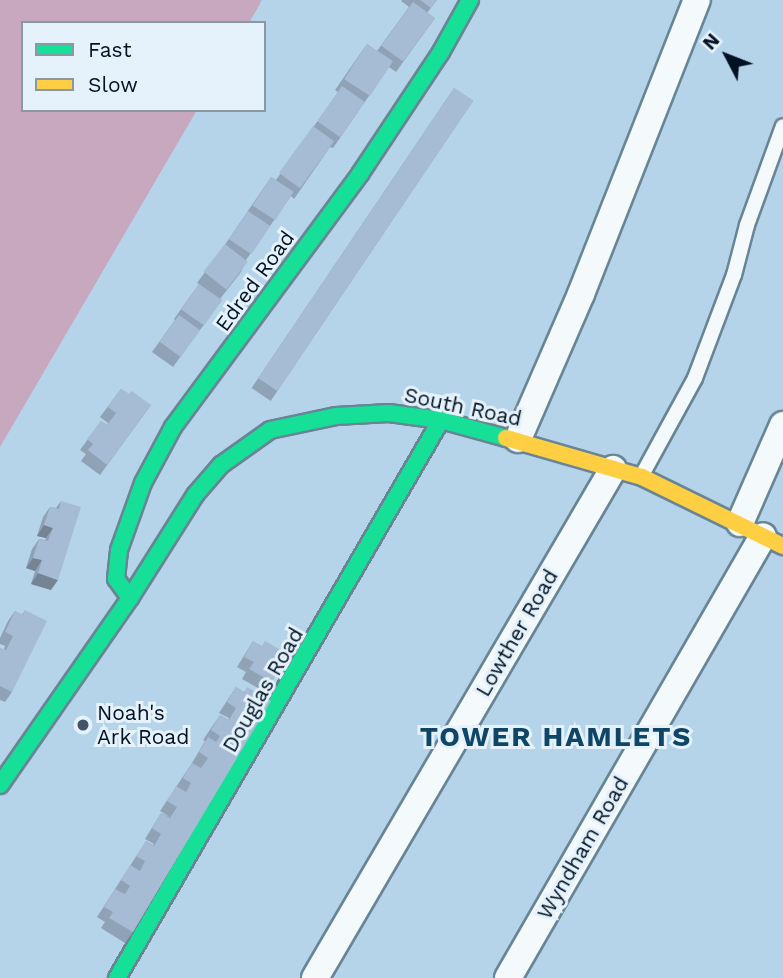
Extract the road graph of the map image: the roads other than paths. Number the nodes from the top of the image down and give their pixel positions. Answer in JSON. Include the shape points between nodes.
{"nodes":[{"id":1,"x":470,"y":0,"type":"edge"},
{"id":2,"x":697,"y":0,"type":"edge"},
{"id":3,"x":783,"y":126,"type":"edge"},
{"id":4,"x":441,"y":420,"type":"junction"},
{"id":5,"x":783,"y":425,"type":"edge"},
{"id":6,"x":518,"y":439,"type":"junction"},
{"id":7,"x":613,"y":468,"type":"junction"},
{"id":8,"x":642,"y":477,"type":"junction"},
{"id":9,"x":762,"y":535,"type":"edge"},
{"id":10,"x":130,"y":598,"type":"junction"},
{"id":11,"x":0,"y":785,"type":"edge"},
{"id":12,"x":117,"y":978,"type":"edge"},
{"id":13,"x":315,"y":978,"type":"edge"},
{"id":14,"x":508,"y":978,"type":"edge"}],
"edges":[{"from":1,"to":10,"type":"street","name":"Edred Road","via":[[360,174],[173,426],[143,483],[119,550],[116,579]]},
{"from":2,"to":6,"type":"street","via":[[581,294]]},
{"from":3,"to":8,"type":"lane","via":[[699,367]]},
{"from":4,"to":6,"type":"street","name":"South Road"},
{"from":4,"to":10,"type":"street","name":"South Road","via":[[389,413],[336,416],[270,430],[221,465],[195,495]]},
{"from":4,"to":12,"type":"street","name":"Douglas Road"},
{"from":5,"to":9,"type":"street","name":"Wyndham Road"},
{"from":6,"to":7,"type":"street","name":"South Road"},
{"from":7,"to":8,"type":"street","name":"South Road"},
{"from":7,"to":13,"type":"street","name":"Lowther Road"},
{"from":8,"to":9,"type":"street","name":"South Road"},
{"from":9,"to":14,"type":"street","name":"Wyndham Road"},
{"from":10,"to":11,"type":"street","name":"South Road"}]}
